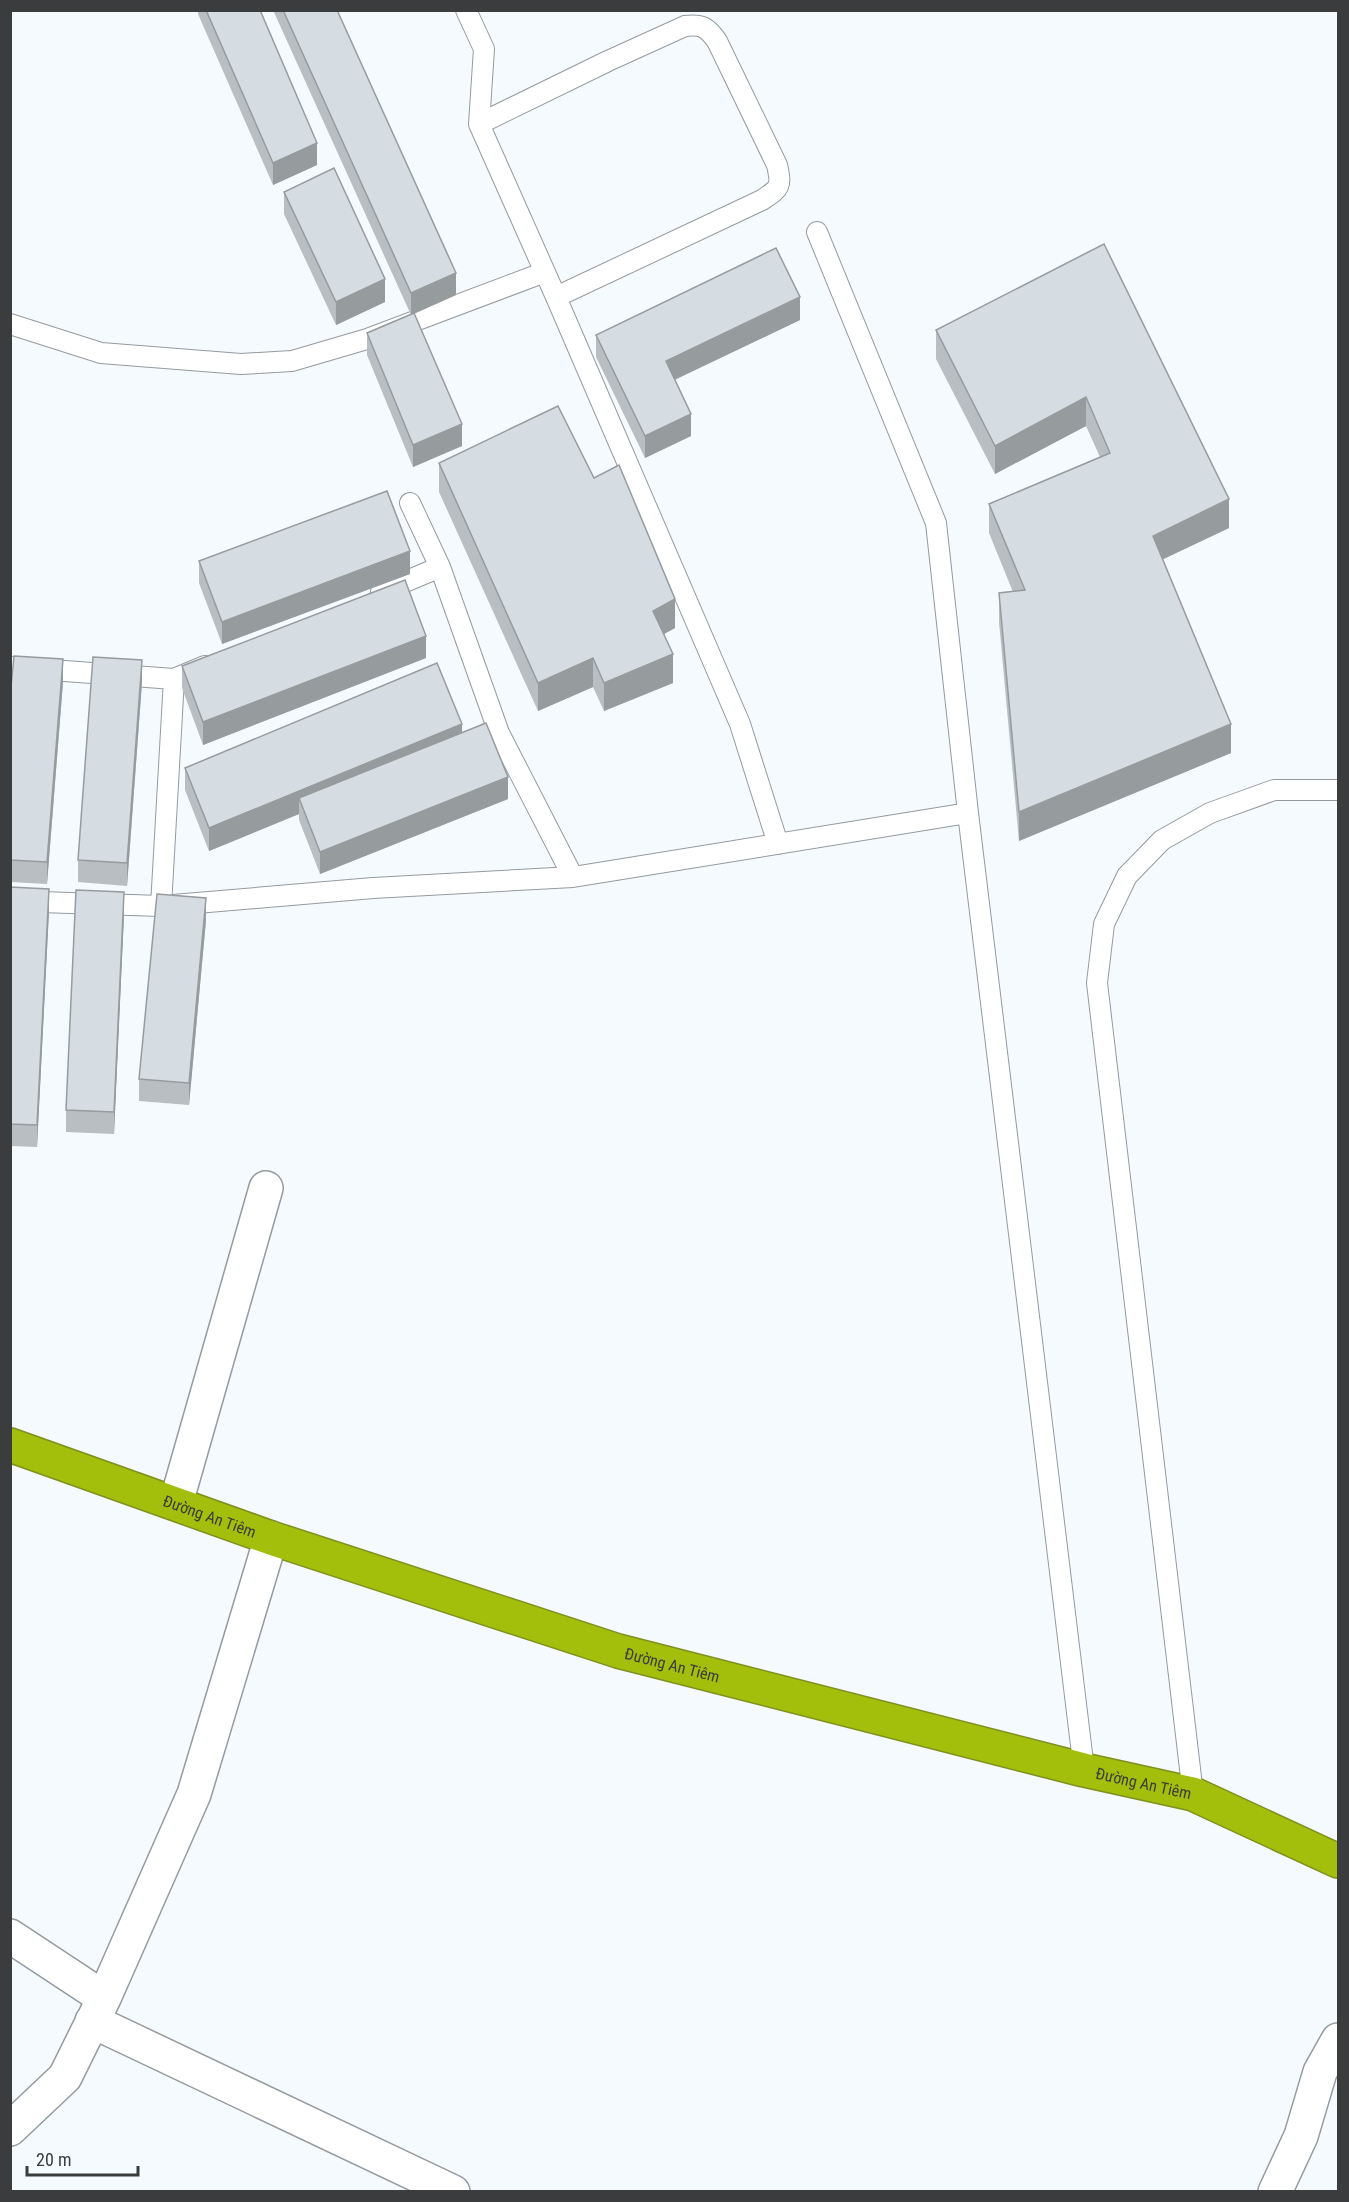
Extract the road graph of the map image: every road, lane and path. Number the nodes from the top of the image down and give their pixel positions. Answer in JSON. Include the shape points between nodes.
{"nodes":[{"id":1,"x":466,"y":10,"type":"edge"},
{"id":2,"x":479,"y":124,"type":"junction"},
{"id":3,"x":817,"y":232,"type":"dead end"},
{"id":4,"x":545,"y":272,"type":"junction"},
{"id":5,"x":556,"y":297,"type":"junction"},
{"id":6,"x":10,"y":324,"type":"edge"},
{"id":7,"x":410,"y":503,"type":"dead end"},
{"id":8,"x":440,"y":567,"type":"junction"},
{"id":9,"x":362,"y":600,"type":"edge"},
{"id":10,"x":219,"y":660,"type":"edge"},
{"id":11,"x":10,"y":667,"type":"edge"},
{"id":12,"x":174,"y":679,"type":"junction"},
{"id":13,"x":1338,"y":790,"type":"edge"},
{"id":14,"x":968,"y":813,"type":"junction"},
{"id":15,"x":778,"y":844,"type":"junction"},
{"id":16,"x":573,"y":877,"type":"junction"},
{"id":17,"x":10,"y":901,"type":"edge"},
{"id":18,"x":161,"y":906,"type":"junction"},
{"id":19,"x":266,"y":1188,"type":"dead end"},
{"id":20,"x":10,"y":1445,"type":"edge"},
{"id":21,"x":176,"y":1503,"type":"junction"},
{"id":22,"x":271,"y":1538,"type":"junction"},
{"id":23,"x":1084,"y":1770,"type":"junction"},
{"id":24,"x":1192,"y":1794,"type":"junction"},
{"id":25,"x":1338,"y":1861,"type":"edge"},
{"id":26,"x":10,"y":1936,"type":"edge"},
{"id":27,"x":98,"y":2009,"type":"junction"},
{"id":28,"x":1338,"y":2040,"type":"edge"},
{"id":29,"x":10,"y":2129,"type":"edge"},
{"id":30,"x":453,"y":2192,"type":"edge"},
{"id":31,"x":1275,"y":2192,"type":"edge"}],
"edges":[{"from":1,"to":2,"type":"lane","via":[[484,49]]},
{"from":2,"to":4,"type":"lane"},
{"from":2,"to":5,"type":"lane","via":[[617,57],[685,26],[698,24],[708,28],[717,41],[777,165],[781,182],[776,191],[762,200]]},
{"from":3,"to":14,"type":"lane","via":[[936,523]]},
{"from":4,"to":5,"type":"lane"},
{"from":4,"to":6,"type":"lane","via":[[367,339],[292,361],[241,364],[101,353]]},
{"from":5,"to":15,"type":"lane","via":[[740,724]]},
{"from":7,"to":8,"type":"lane"},
{"from":8,"to":9,"type":"lane"},
{"from":8,"to":16,"type":"lane","via":[[499,734]]},
{"from":10,"to":12,"type":"lane"},
{"from":11,"to":12,"type":"lane"},
{"from":12,"to":18,"type":"lane"},
{"from":13,"to":24,"type":"lane","via":[[1274,790],[1210,813],[1162,840],[1127,876],[1104,924],[1097,983]]},
{"from":14,"to":15,"type":"lane"},
{"from":14,"to":23,"type":"lane"},
{"from":15,"to":16,"type":"lane"},
{"from":16,"to":18,"type":"lane"},
{"from":17,"to":18,"type":"lane"},
{"from":19,"to":21,"type":"street"},
{"from":20,"to":21,"type":"highway","name":"Đường An Tiêm"},
{"from":21,"to":22,"type":"highway","name":"Đường An Tiêm"},
{"from":22,"to":23,"type":"highway","name":"Đường An Tiêm","via":[[618,1651]]},
{"from":22,"to":27,"type":"street","via":[[194,1794]]},
{"from":23,"to":24,"type":"highway","name":"Đường An Tiêm"},
{"from":24,"to":25,"type":"highway","name":"Đường An Tiêm"},
{"from":26,"to":27,"type":"street"},
{"from":27,"to":29,"type":"street","via":[[64,2077]]},
{"from":27,"to":30,"type":"street"},
{"from":28,"to":31,"type":"street","via":[[1320,2072],[1301,2136]]}]}
